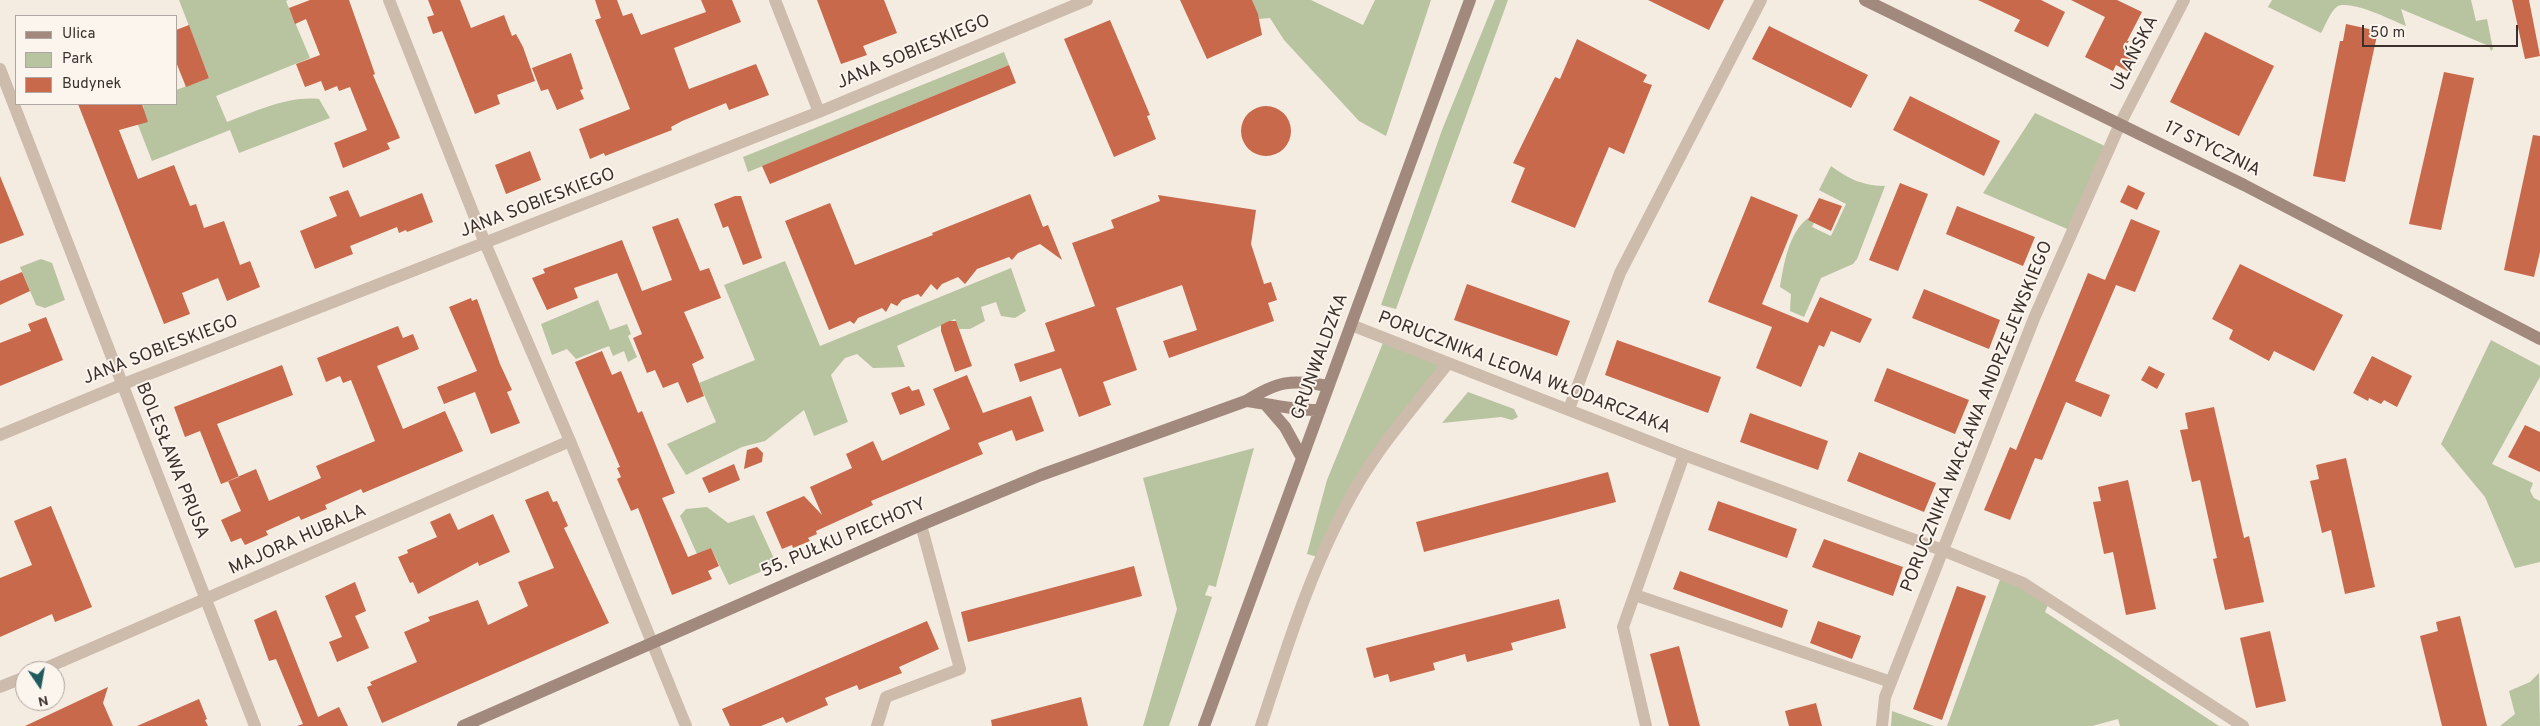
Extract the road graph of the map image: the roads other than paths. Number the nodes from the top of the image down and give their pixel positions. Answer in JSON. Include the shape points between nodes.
{"nodes":[{"id":1,"x":389,"y":0,"type":"edge"},
{"id":2,"x":775,"y":0,"type":"edge"},
{"id":3,"x":1087,"y":0,"type":"edge"},
{"id":4,"x":1470,"y":0,"type":"edge"},
{"id":5,"x":1761,"y":0,"type":"edge"},
{"id":6,"x":1865,"y":0,"type":"edge"},
{"id":7,"x":2184,"y":0,"type":"edge"},
{"id":8,"x":0,"y":69,"type":"edge"},
{"id":9,"x":818,"y":112,"type":"junction"},
{"id":10,"x":2120,"y":124,"type":"junction"},
{"id":11,"x":485,"y":243,"type":"junction"},
{"id":12,"x":1351,"y":325,"type":"junction"},
{"id":13,"x":2540,"y":339,"type":"edge"},
{"id":14,"x":1448,"y":363,"type":"junction"},
{"id":15,"x":122,"y":385,"type":"junction"},
{"id":16,"x":1328,"y":386,"type":"junction"},
{"id":17,"x":1246,"y":401,"type":"junction"},
{"id":18,"x":1266,"y":405,"type":"junction"},
{"id":19,"x":1569,"y":409,"type":"junction"},
{"id":20,"x":1320,"y":410,"type":"junction"},
{"id":21,"x":0,"y":435,"type":"edge"},
{"id":22,"x":570,"y":441,"type":"junction"},
{"id":23,"x":1684,"y":455,"type":"junction"},
{"id":24,"x":1302,"y":458,"type":"junction"},
{"id":25,"x":921,"y":525,"type":"junction"},
{"id":26,"x":1942,"y":550,"type":"junction"},
{"id":27,"x":1635,"y":595,"type":"junction"},
{"id":28,"x":207,"y":600,"type":"junction"},
{"id":29,"x":653,"y":641,"type":"junction"},
{"id":30,"x":62,"y":661,"type":"edge"},
{"id":31,"x":15,"y":681,"type":"edge"},
{"id":32,"x":1890,"y":682,"type":"junction"},
{"id":33,"x":0,"y":687,"type":"edge"},
{"id":34,"x":255,"y":726,"type":"edge"},
{"id":35,"x":462,"y":726,"type":"edge"},
{"id":36,"x":686,"y":726,"type":"edge"},
{"id":37,"x":877,"y":726,"type":"edge"},
{"id":38,"x":1204,"y":726,"type":"edge"},
{"id":39,"x":1261,"y":726,"type":"edge"},
{"id":40,"x":1646,"y":726,"type":"edge"},
{"id":41,"x":1882,"y":726,"type":"edge"},
{"id":42,"x":2243,"y":726,"type":"edge"}],
"edges":[{"from":1,"to":11,"type":"street"},
{"from":2,"to":9,"type":"street"},
{"from":3,"to":9,"type":"street","name":"JANA SOBIESKIEGO"},
{"from":4,"to":12,"type":"street","name":"GRUNWALDZKA"},
{"from":5,"to":19,"type":"street","via":[[1620,273]]},
{"from":6,"to":10,"type":"street","name":"17 STYCZNIA"},
{"from":7,"to":10,"type":"street","name":"UŁAŃSKA"},
{"from":8,"to":15,"type":"street","name":"BOLESŁAWA PRUSA"},
{"from":9,"to":11,"type":"street","name":"JANA SOBIESKIEGO"},
{"from":10,"to":13,"type":"street","name":"17 STYCZNIA"},
{"from":10,"to":26,"type":"street","name":"PORUCZNIKA WACŁAWA ANDRZEJEWSKIEGO","via":[[2035,316]]},
{"from":11,"to":15,"type":"street","name":"JANA SOBIESKIEGO"},
{"from":11,"to":22,"type":"street"},
{"from":12,"to":14,"type":"street","name":"PORUCZNIKA LEONA WŁODARCZAKA"},
{"from":12,"to":16,"type":"street","name":"GRUNWALDZKA"},
{"from":14,"to":19,"type":"street","name":"PORUCZNIKA LEONA WŁODARCZAKA"},
{"from":14,"to":39,"type":"street","via":[[1378,455],[1344,510],[1305,595]]},
{"from":15,"to":21,"type":"street","name":"JANA SOBIESKIEGO"},
{"from":15,"to":28,"type":"street","name":"BOLESŁAWA PRUSA"},
{"from":16,"to":17,"type":"street","name":"55. PUŁKU PIECHOTY","via":[[1294,381],[1269,387]]},
{"from":16,"to":20,"type":"street","name":"GRUNWALDZKA"},
{"from":17,"to":18,"type":"street"},
{"from":17,"to":25,"type":"street","name":"55. PUŁKU PIECHOTY","via":[[1041,475]]},
{"from":18,"to":20,"type":"street"},
{"from":18,"to":24,"type":"street","via":[[1286,427]]},
{"from":19,"to":23,"type":"street","name":"PORUCZNIKA LEONA WŁODARCZAKA"},
{"from":20,"to":24,"type":"street","name":"GRUNWALDZKA"},
{"from":22,"to":28,"type":"street","name":"MAJORA HUBALA"},
{"from":22,"to":29,"type":"street"},
{"from":23,"to":26,"type":"street","name":"PORUCZNIKA LEONA WŁODARCZAKA"},
{"from":23,"to":27,"type":"street","name":"PORUCZNIKA LEONA WŁODARCZAKA"},
{"from":24,"to":38,"type":"street","name":"GRUNWALDZKA"},
{"from":25,"to":29,"type":"street","name":"55. PUŁKU PIECHOTY"},
{"from":25,"to":37,"type":"street","via":[[960,669],[886,697]]},
{"from":26,"to":32,"type":"street","name":"PORUCZNIKA WACŁAWA ANDRZEJEWSKIEGO"},
{"from":26,"to":42,"type":"street","name":"PORUCZNIKA LEONA WŁODARCZAKA","via":[[2023,583]]},
{"from":27,"to":32,"type":"street"},
{"from":27,"to":40,"type":"street","name":"PORUCZNIKA LEONA WŁODARCZAKA","via":[[1623,627]]},
{"from":28,"to":30,"type":"street","name":"MAJORA HUBALA"},
{"from":28,"to":34,"type":"street","name":"BOLESŁAWA PRUSA"},
{"from":29,"to":35,"type":"street","name":"55. PUŁKU PIECHOTY"},
{"from":29,"to":36,"type":"street"},
{"from":31,"to":33,"type":"street"},
{"from":32,"to":41,"type":"street","name":"PORUCZNIKA WACŁAWA ANDRZEJEWSKIEGO"}]}
